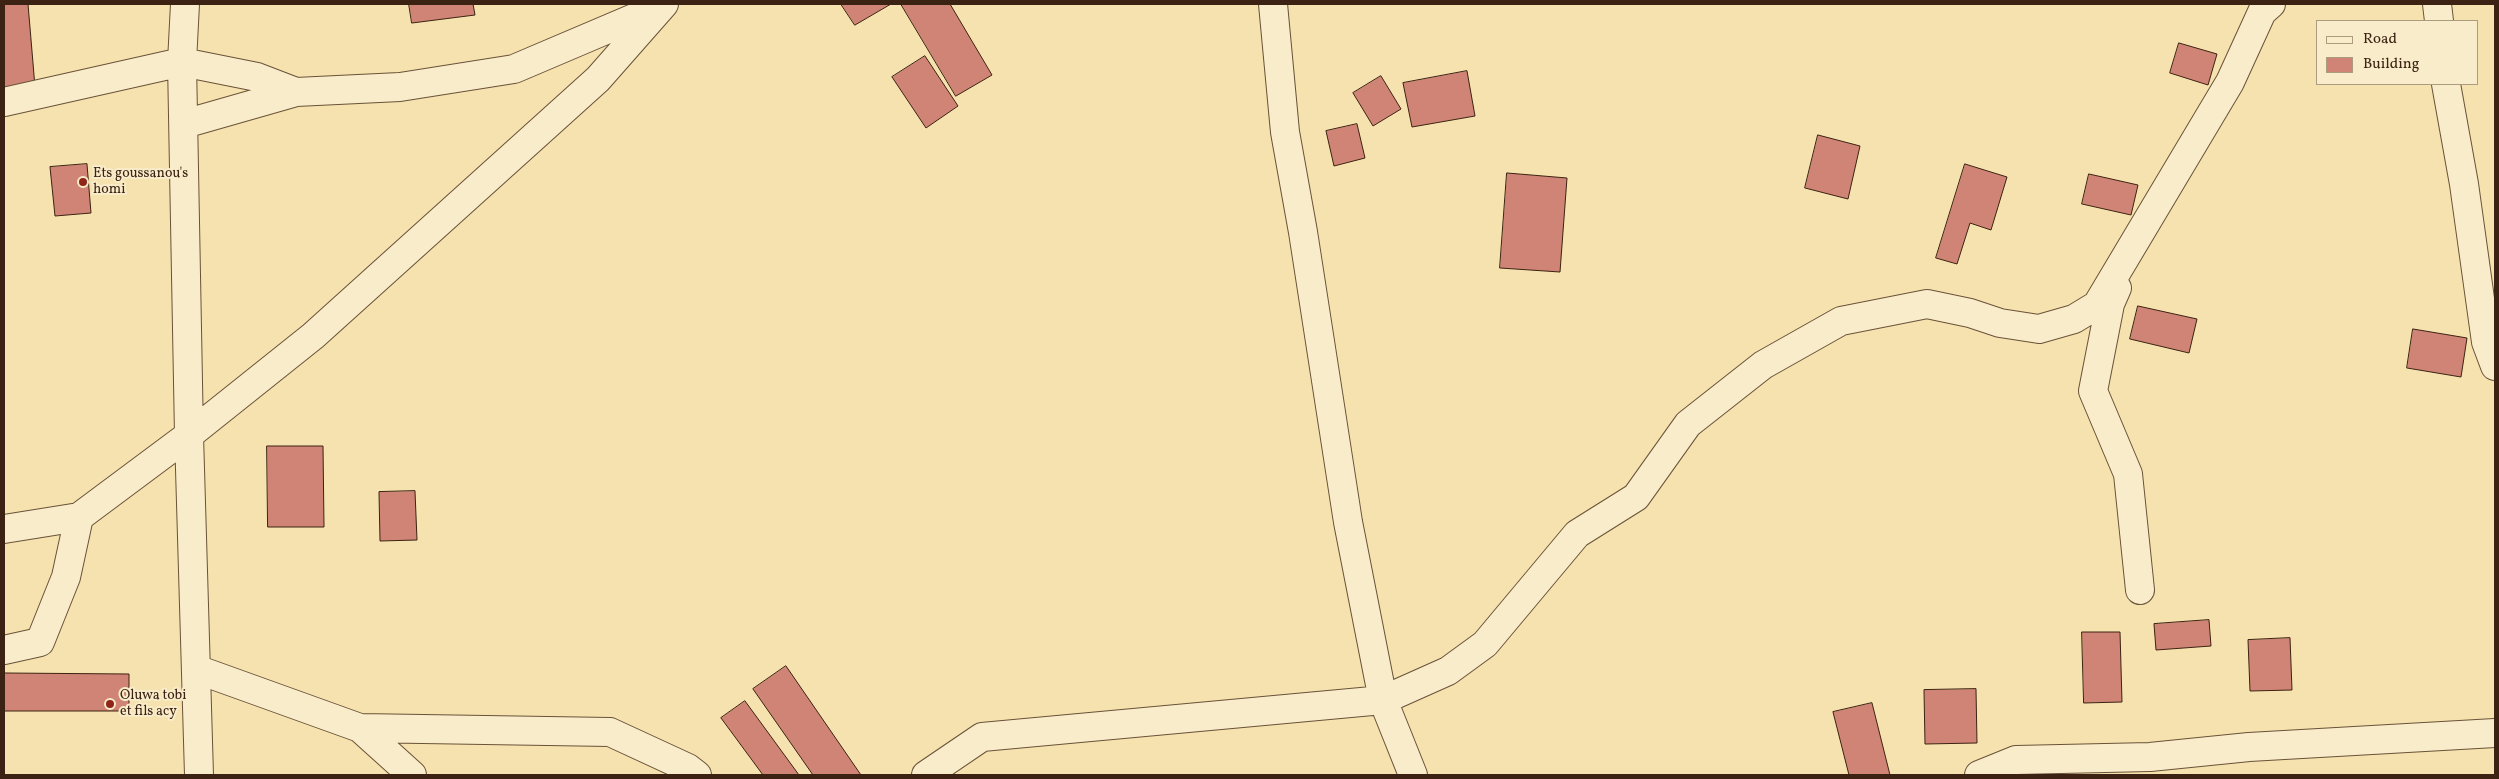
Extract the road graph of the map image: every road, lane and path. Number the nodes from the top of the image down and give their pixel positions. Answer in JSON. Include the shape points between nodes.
{"nodes":[{"id":1,"x":185,"y":4,"type":"edge"},
{"id":2,"x":1272,"y":4,"type":"edge"},
{"id":3,"x":2272,"y":4,"type":"edge"},
{"id":4,"x":2437,"y":4,"type":"edge"},
{"id":5,"x":663,"y":5,"type":"edge"},
{"id":6,"x":2439,"y":20,"type":"edge"},
{"id":7,"x":182,"y":62,"type":"junction"},
{"id":8,"x":2446,"y":85,"type":"edge"},
{"id":9,"x":296,"y":92,"type":"junction"},
{"id":10,"x":4,"y":102,"type":"edge"},
{"id":11,"x":184,"y":124,"type":"junction"},
{"id":12,"x":2158,"y":200,"type":"junction"},
{"id":13,"x":2495,"y":366,"type":"edge"},
{"id":14,"x":189,"y":435,"type":"junction"},
{"id":15,"x":79,"y":516,"type":"junction"},
{"id":16,"x":4,"y":529,"type":"edge"},
{"id":17,"x":2140,"y":590,"type":"dead end"},
{"id":18,"x":4,"y":650,"type":"edge"},
{"id":19,"x":196,"y":669,"type":"junction"},
{"id":20,"x":1383,"y":700,"type":"junction"},
{"id":21,"x":360,"y":728,"type":"junction"},
{"id":22,"x":2495,"y":732,"type":"edge"},
{"id":23,"x":198,"y":775,"type":"edge"},
{"id":24,"x":412,"y":775,"type":"edge"},
{"id":25,"x":697,"y":775,"type":"edge"},
{"id":26,"x":926,"y":775,"type":"edge"},
{"id":27,"x":1413,"y":775,"type":"edge"},
{"id":28,"x":1979,"y":775,"type":"edge"}],
"edges":[{"from":1,"to":7,"type":"street"},
{"from":2,"to":20,"type":"street","via":[[1285,132],[1304,232],[1348,522]]},
{"from":3,"to":12,"type":"street","via":[[2262,12],[2230,82]]},
{"from":4,"to":6,"type":"street"},
{"from":5,"to":9,"type":"street","via":[[514,69],[400,86]]},
{"from":5,"to":14,"type":"street","via":[[598,79],[313,336]]},
{"from":7,"to":9,"type":"street","via":[[257,77]]},
{"from":7,"to":10,"type":"street"},
{"from":7,"to":11,"type":"street"},
{"from":8,"to":13,"type":"street","via":[[2486,342]]},
{"from":9,"to":11,"type":"street"},
{"from":11,"to":14,"type":"street"},
{"from":12,"to":17,"type":"street","via":[[2110,304],[2092,391],[2128,474]]},
{"from":12,"to":20,"type":"street","via":[[2097,305],[2074,319],[2039,328],[2000,323],[1927,304],[1841,322],[1763,365],[1688,424],[1636,496],[1577,534],[1485,644],[1448,672]]},
{"from":14,"to":15,"type":"street"},
{"from":14,"to":19,"type":"street"},
{"from":15,"to":16,"type":"street"},
{"from":15,"to":18,"type":"street","via":[[66,577],[40,642]]},
{"from":19,"to":21,"type":"street"},
{"from":19,"to":23,"type":"street"},
{"from":20,"to":26,"type":"street","via":[[982,737]]},
{"from":20,"to":27,"type":"street"},
{"from":21,"to":24,"type":"street"},
{"from":21,"to":25,"type":"street","via":[[610,732]]},
{"from":22,"to":28,"type":"street","via":[[2249,747],[2150,757],[2016,760]]}]}
